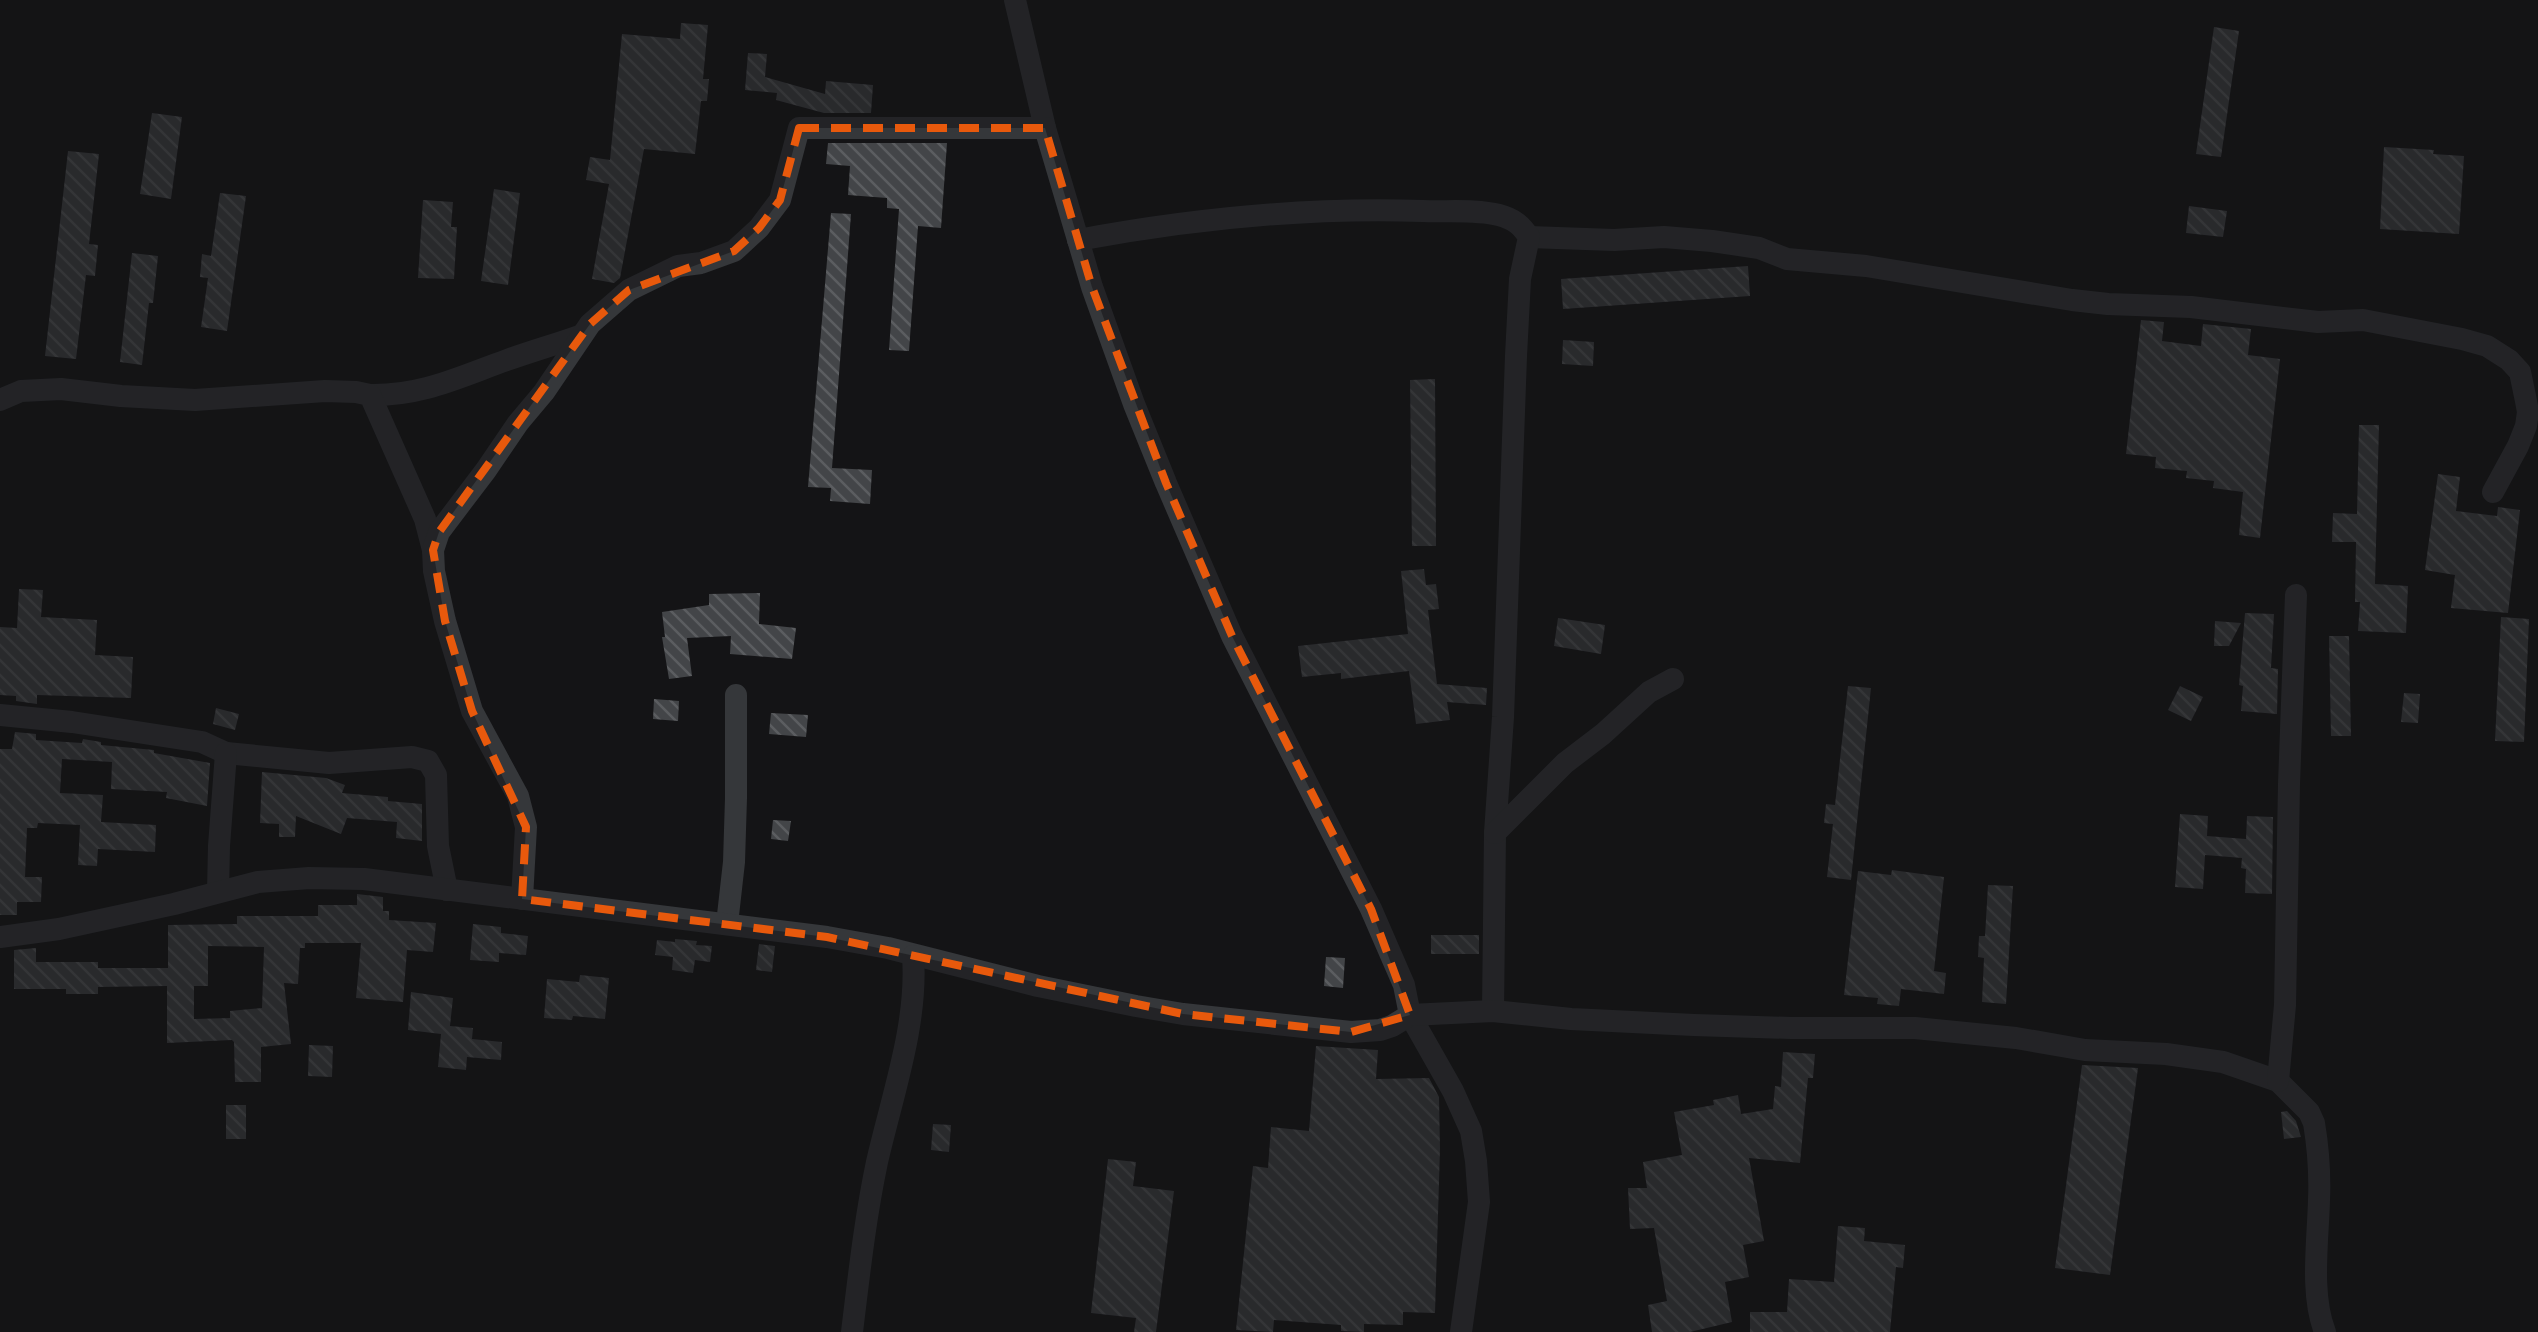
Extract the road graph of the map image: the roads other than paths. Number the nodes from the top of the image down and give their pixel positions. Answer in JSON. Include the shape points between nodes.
{"nodes":[{"id":1,"x":1015,"y":0,"type":"edge"},
{"id":2,"x":1045,"y":128,"type":"junction"},
{"id":3,"x":1529,"y":237,"type":"junction"},
{"id":4,"x":1078,"y":240,"type":"junction"},
{"id":5,"x":582,"y":336,"type":"junction"},
{"id":6,"x":370,"y":395,"type":"junction"},
{"id":7,"x":0,"y":400,"type":"edge"},
{"id":8,"x":2492,"y":492,"type":"dead end"},
{"id":9,"x":433,"y":550,"type":"junction"},
{"id":10,"x":2296,"y":595,"type":"dead end"},
{"id":11,"x":1673,"y":679,"type":"dead end"},
{"id":12,"x":736,"y":695,"type":"dead end"},
{"id":13,"x":0,"y":715,"type":"edge"},
{"id":14,"x":226,"y":752,"type":"junction"},
{"id":15,"x":1495,"y":834,"type":"junction"},
{"id":16,"x":447,"y":890,"type":"junction"},
{"id":17,"x":218,"y":892,"type":"junction"},
{"id":18,"x":522,"y":898,"type":"junction"},
{"id":19,"x":728,"y":924,"type":"junction"},
{"id":20,"x":0,"y":937,"type":"edge"},
{"id":21,"x":913,"y":956,"type":"junction"},
{"id":22,"x":1494,"y":1011,"type":"junction"},
{"id":23,"x":1410,"y":1015,"type":"junction"},
{"id":24,"x":2278,"y":1081,"type":"junction"},
{"id":25,"x":852,"y":1332,"type":"edge"},
{"id":26,"x":1460,"y":1332,"type":"edge"},
{"id":27,"x":2325,"y":1332,"type":"edge"}],
"edges":[{"from":1,"to":2,"type":"street"},
{"from":2,"to":4,"type":"street"},
{"from":2,"to":5,"type":"street","via":[[799,128],[780,200],[759,228],[734,250],[629,290]]},
{"from":3,"to":4,"type":"street","via":[[1519,222],[1498,214],[1405,211],[1277,215]]},
{"from":3,"to":8,"type":"street","via":[[1712,241],[1787,259],[2072,300],[2318,322],[2363,320],[2462,339],[2509,360],[2520,372],[2526,401],[2526,426]]},
{"from":3,"to":15,"type":"street","via":[[1520,279]]},
{"from":4,"to":23,"type":"street","via":[[1193,549],[1371,909]]},
{"from":5,"to":6,"type":"street","via":[[432,388]]},
{"from":5,"to":9,"type":"street","via":[[439,532]]},
{"from":6,"to":7,"type":"street","via":[[325,391],[195,400],[61,390],[21,391]]},
{"from":6,"to":9,"type":"street"},
{"from":9,"to":18,"type":"street","via":[[445,621],[472,711],[518,796],[526,827]]},
{"from":10,"to":24,"type":"street"},
{"from":11,"to":15,"type":"street","via":[[1565,763]]},
{"from":12,"to":19,"type":"street"},
{"from":13,"to":14,"type":"street","via":[[202,742]]},
{"from":14,"to":16,"type":"street","via":[[328,763],[428,761],[438,786],[438,846]]},
{"from":14,"to":17,"type":"street"},
{"from":15,"to":22,"type":"street"},
{"from":16,"to":17,"type":"street","via":[[309,878]]},
{"from":16,"to":18,"type":"street"},
{"from":17,"to":20,"type":"street"},
{"from":18,"to":19,"type":"street"},
{"from":19,"to":21,"type":"street"},
{"from":21,"to":23,"type":"street","via":[[1183,1014],[1352,1032],[1373,1032]]},
{"from":21,"to":25,"type":"street","via":[[908,1026],[864,1224]]},
{"from":22,"to":23,"type":"street"},
{"from":22,"to":24,"type":"street","via":[[1694,1025],[1915,1028],[2185,1056]]},
{"from":23,"to":26,"type":"street","via":[[1453,1091],[1476,1161],[1478,1202]]},
{"from":24,"to":27,"type":"street","via":[[2309,1112],[2316,1134],[2318,1304]]}]}
